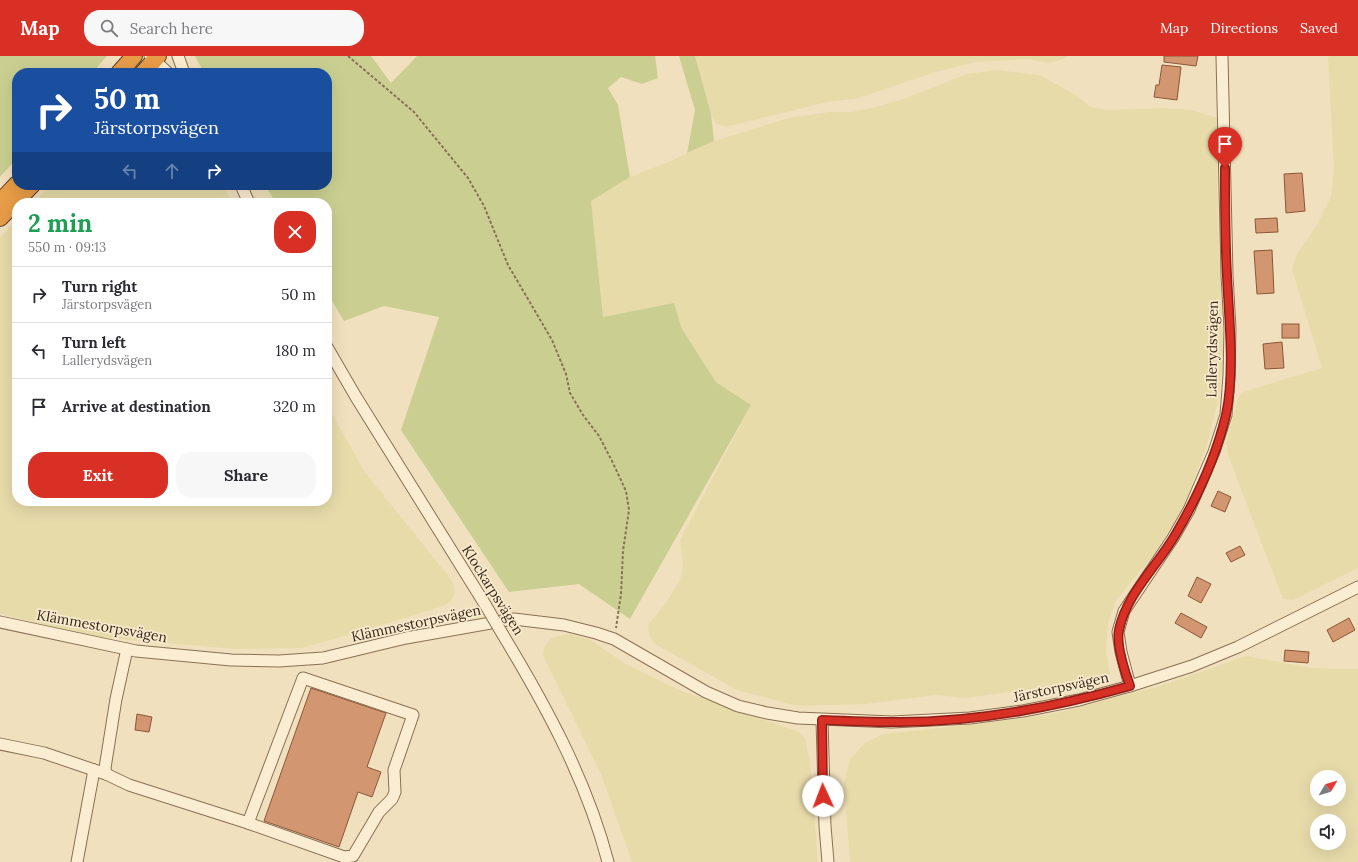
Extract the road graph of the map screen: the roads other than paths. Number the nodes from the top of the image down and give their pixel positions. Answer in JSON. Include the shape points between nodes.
{"nodes":[{"id":1,"x":134,"y":56,"type":"edge"},
{"id":2,"x":178,"y":56,"type":"edge"},
{"id":3,"x":1222,"y":56,"type":"edge"},
{"id":4,"x":154,"y":57,"type":"edge"},
{"id":5,"x":123,"y":68,"type":"edge"},
{"id":6,"x":146,"y":68,"type":"edge"},
{"id":7,"x":164,"y":68,"type":"edge"},
{"id":8,"x":182,"y":68,"type":"edge"},
{"id":9,"x":12,"y":189,"type":"edge"},
{"id":10,"x":27,"y":190,"type":"edge"},
{"id":11,"x":19,"y":198,"type":"edge"},
{"id":12,"x":0,"y":202,"type":"edge"},
{"id":13,"x":12,"y":206,"type":"edge"},
{"id":14,"x":0,"y":218,"type":"edge"},
{"id":15,"x":332,"y":356,"type":"edge"},
{"id":16,"x":1358,"y":587,"type":"edge"},
{"id":17,"x":0,"y":622,"type":"edge"},
{"id":18,"x":127,"y":649,"type":"junction"},
{"id":19,"x":1130,"y":686,"type":"junction"},
{"id":20,"x":822,"y":720,"type":"junction"},
{"id":21,"x":0,"y":744,"type":"edge"},
{"id":22,"x":94,"y":770,"type":"junction"},
{"id":23,"x":106,"y":774,"type":"junction"},
{"id":24,"x":248,"y":823,"type":"junction"},
{"id":25,"x":77,"y":862,"type":"edge"},
{"id":26,"x":608,"y":862,"type":"edge"},
{"id":27,"x":828,"y":862,"type":"edge"}],
"edges":[{"from":1,"to":5,"type":"highway"},
{"from":2,"to":8,"type":"street"},
{"from":3,"to":19,"type":"street","name":"Lallerydsvägen","via":[[1226,275],[1230,329],[1226,414],[1214,452],[1189,510],[1124,611],[1118,632],[1120,652]]},
{"from":4,"to":6,"type":"highway"},
{"from":4,"to":7,"type":"street"},
{"from":9,"to":12,"type":"highway"},
{"from":10,"to":11,"type":"highway"},
{"from":13,"to":14,"type":"highway"},
{"from":15,"to":26,"type":"street","name":"Klockarpsvägen","bridge":true,"via":[[541,698],[572,763]]},
{"from":16,"to":19,"type":"street","name":"Järstorpsvägen","via":[[1238,647],[1192,666]]},
{"from":17,"to":18,"type":"street","name":"Klämmestorpsvägen"},
{"from":18,"to":20,"type":"street","name":"Klämmestorpsvägen","via":[[231,660],[278,661],[323,658],[406,638],[514,618],[564,625],[614,640],[706,692],[738,706],[767,713]]},
{"from":18,"to":23,"type":"street","via":[[116,699]]},
{"from":19,"to":20,"type":"street","name":"Järstorpsvägen","via":[[1072,702],[970,718],[892,722]]},
{"from":20,"to":27,"type":"street"},
{"from":21,"to":22,"type":"street","via":[[44,754]]},
{"from":22,"to":23,"type":"street"},
{"from":22,"to":25,"type":"street"},
{"from":23,"to":24,"type":"street","via":[[129,785]]},
{"from":24,"to":24,"type":"street","via":[[344,857],[353,856],[379,812],[392,799],[395,792],[394,770],[414,715],[303,678]]}]}
